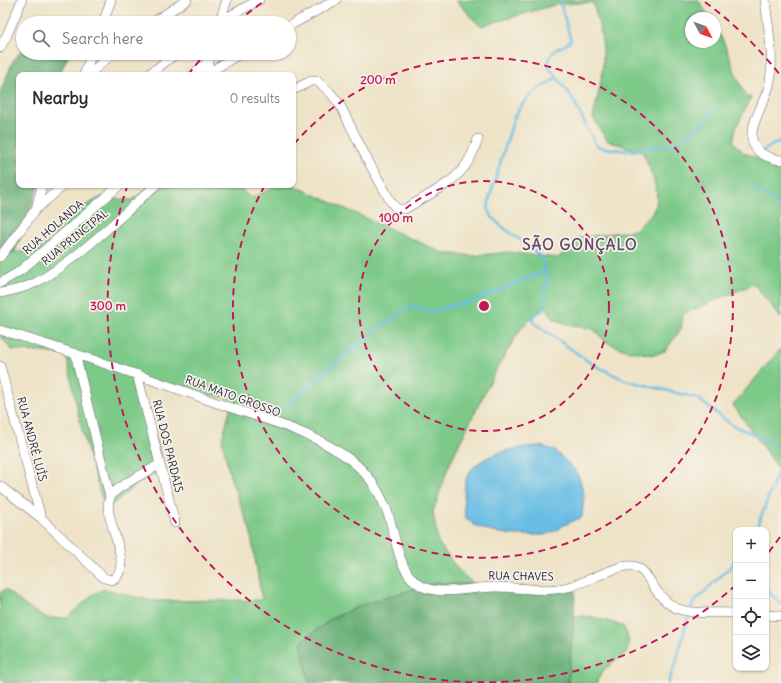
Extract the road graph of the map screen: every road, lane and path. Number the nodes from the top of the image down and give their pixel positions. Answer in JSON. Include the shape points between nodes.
{"nodes":[{"id":1,"x":22,"y":0,"type":"edge"},
{"id":2,"x":111,"y":0,"type":"edge"},
{"id":3,"x":187,"y":0,"type":"edge"},
{"id":4,"x":227,"y":0,"type":"edge"},
{"id":5,"x":259,"y":0,"type":"edge"},
{"id":6,"x":336,"y":0,"type":"edge"},
{"id":7,"x":765,"y":0,"type":"edge"},
{"id":8,"x":105,"y":16,"type":"edge"},
{"id":9,"x":163,"y":16,"type":"edge"},
{"id":10,"x":221,"y":16,"type":"edge"},
{"id":11,"x":230,"y":16,"type":"edge"},
{"id":12,"x":296,"y":22,"type":"edge"},
{"id":13,"x":0,"y":48,"type":"edge"},
{"id":14,"x":89,"y":60,"type":"edge"},
{"id":15,"x":105,"y":60,"type":"edge"},
{"id":16,"x":168,"y":60,"type":"edge"},
{"id":17,"x":207,"y":60,"type":"edge"},
{"id":18,"x":209,"y":60,"type":"edge"},
{"id":19,"x":230,"y":60,"type":"edge"},
{"id":20,"x":85,"y":72,"type":"edge"},
{"id":21,"x":91,"y":72,"type":"edge"},
{"id":22,"x":152,"y":72,"type":"edge"},
{"id":23,"x":195,"y":72,"type":"edge"},
{"id":24,"x":206,"y":72,"type":"edge"},
{"id":25,"x":210,"y":72,"type":"edge"},
{"id":26,"x":296,"y":88,"type":"edge"},
{"id":27,"x":478,"y":139,"type":"dead end"},
{"id":28,"x":781,"y":160,"type":"edge"},
{"id":29,"x":41,"y":188,"type":"edge"},
{"id":30,"x":60,"y":188,"type":"edge"},
{"id":31,"x":117,"y":188,"type":"edge"},
{"id":32,"x":153,"y":188,"type":"edge"},
{"id":33,"x":36,"y":209,"type":"junction"},
{"id":34,"x":0,"y":257,"type":"edge"},
{"id":35,"x":0,"y":283,"type":"edge"},
{"id":36,"x":0,"y":293,"type":"edge"},
{"id":37,"x":0,"y":330,"type":"edge"},
{"id":38,"x":75,"y":353,"type":"junction"},
{"id":39,"x":0,"y":366,"type":"edge"},
{"id":40,"x":137,"y":374,"type":"junction"},
{"id":41,"x":160,"y":464,"type":"junction"},
{"id":42,"x":0,"y":486,"type":"edge"},
{"id":43,"x":110,"y":498,"type":"junction"},
{"id":44,"x":41,"y":518,"type":"junction"},
{"id":45,"x":175,"y":523,"type":"dead end"},
{"id":46,"x":399,"y":553,"type":"joint"},
{"id":47,"x":733,"y":613,"type":"edge"},
{"id":48,"x":769,"y":615,"type":"edge"},
{"id":49,"x":781,"y":616,"type":"edge"}],
"edges":[{"from":1,"to":13,"type":"street"},
{"from":2,"to":8,"type":"street"},
{"from":3,"to":9,"type":"street"},
{"from":4,"to":10,"type":"street"},
{"from":5,"to":11,"type":"street"},
{"from":6,"to":12,"type":"street"},
{"from":7,"to":28,"type":"street","via":[[771,46],[770,81],[753,127],[752,138],[762,155]]},
{"from":14,"to":20,"type":"street"},
{"from":15,"to":21,"type":"street"},
{"from":16,"to":22,"type":"street"},
{"from":17,"to":23,"type":"street"},
{"from":18,"to":24,"type":"street"},
{"from":19,"to":25,"type":"street"},
{"from":26,"to":27,"type":"street","via":[[311,81],[317,81],[329,91],[340,105],[391,202],[400,210],[450,181],[461,171],[467,164]]},
{"from":29,"to":33,"type":"street"},
{"from":30,"to":33,"type":"street"},
{"from":31,"to":35,"type":"street","name":"RUA HOLANDA","via":[[20,271]]},
{"from":32,"to":36,"type":"street","name":"RUA PRINCIPAL","via":[[60,267],[34,283]]},
{"from":33,"to":34,"type":"street"},
{"from":37,"to":38,"type":"street","name":"RUA MATO GROSSO"},
{"from":38,"to":40,"type":"street","name":"RUA MATO GROSSO"},
{"from":38,"to":43,"type":"street"},
{"from":39,"to":44,"type":"street","name":"RUA ANDRÉ LUÍS"},
{"from":40,"to":41,"type":"street","name":"RUA DOS PARDAIS"},
{"from":40,"to":46,"type":"street","name":"RUA MATO GROSSO","via":[[301,433],[338,451],[366,475],[386,506]]},
{"from":41,"to":43,"type":"street","via":[[118,490]]},
{"from":41,"to":45,"type":"street","name":"RUA DOS PARDAIS"},
{"from":42,"to":44,"type":"street"},
{"from":43,"to":44,"type":"street","via":[[109,512],[120,559],[120,571],[112,580],[104,578]]},
{"from":46,"to":47,"type":"street","name":"RUA CHAVES","via":[[409,576],[416,583],[434,590],[495,587],[566,588],[626,566],[633,566],[641,570],[660,595],[675,607],[690,611]]},
{"from":48,"to":49,"type":"street"}]}
